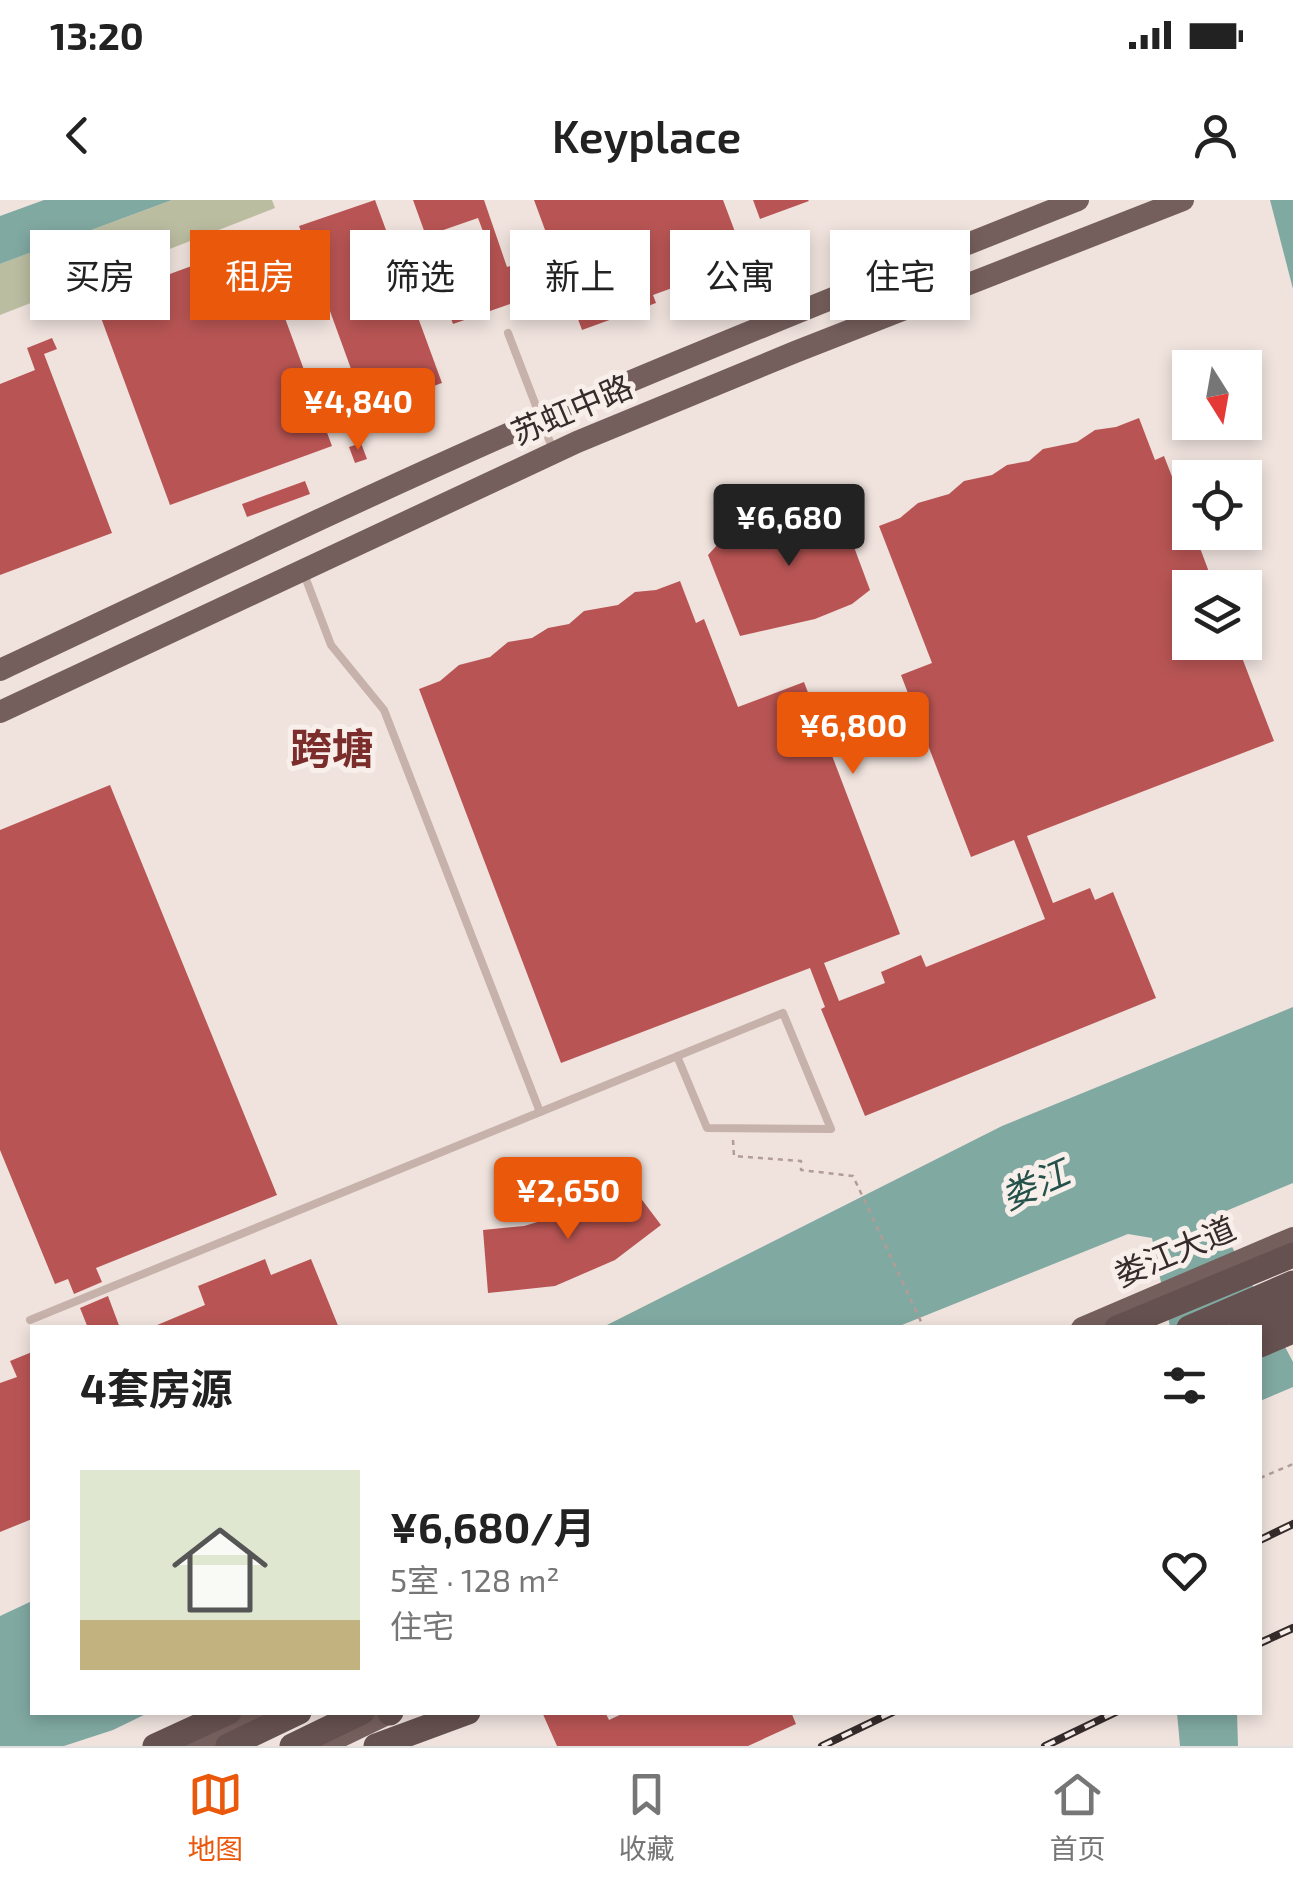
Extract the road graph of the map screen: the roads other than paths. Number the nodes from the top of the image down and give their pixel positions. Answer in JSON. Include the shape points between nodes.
{"nodes":[{"id":1,"x":1078,"y":200,"type":"edge"},
{"id":2,"x":1183,"y":200,"type":"edge"},
{"id":3,"x":508,"y":333,"type":"dead end"},
{"id":4,"x":541,"y":420,"type":"junction"},
{"id":5,"x":554,"y":452,"type":"junction"},
{"id":6,"x":303,"y":570,"type":"junction"},
{"id":7,"x":0,"y":670,"type":"edge"},
{"id":8,"x":0,"y":712,"type":"edge"},
{"id":9,"x":677,"y":1056,"type":"junction"},
{"id":10,"x":540,"y":1112,"type":"junction"},
{"id":11,"x":1293,"y":1238,"type":"edge"},
{"id":12,"x":1293,"y":1254,"type":"edge"},
{"id":13,"x":1293,"y":1283,"type":"edge"},
{"id":14,"x":1286,"y":1304,"type":"edge"},
{"id":15,"x":30,"y":1320,"type":"dead end"},
{"id":16,"x":1089,"y":1325,"type":"edge"},
{"id":17,"x":1124,"y":1325,"type":"edge"},
{"id":18,"x":1196,"y":1325,"type":"edge"},
{"id":19,"x":1231,"y":1325,"type":"edge"},
{"id":20,"x":1248,"y":1325,"type":"edge"},
{"id":21,"x":1293,"y":1331,"type":"edge"},
{"id":22,"x":1262,"y":1344,"type":"edge"},
{"id":23,"x":222,"y":1715,"type":"edge"},
{"id":24,"x":260,"y":1715,"type":"edge"},
{"id":25,"x":292,"y":1715,"type":"edge"},
{"id":26,"x":356,"y":1715,"type":"edge"},
{"id":27,"x":385,"y":1715,"type":"edge"},
{"id":28,"x":460,"y":1715,"type":"edge"},
{"id":29,"x":155,"y":1746,"type":"edge"},
{"id":30,"x":194,"y":1746,"type":"edge"},
{"id":31,"x":228,"y":1746,"type":"edge"},
{"id":32,"x":292,"y":1746,"type":"edge"},
{"id":33,"x":321,"y":1746,"type":"edge"},
{"id":34,"x":376,"y":1746,"type":"edge"}],
"edges":[{"from":1,"to":4,"type":"main road","name":"苏虹中路"},
{"from":2,"to":5,"type":"main road","name":"苏虹中路"},
{"from":3,"to":4,"type":"lane"},
{"from":4,"to":5,"type":"lane"},
{"from":4,"to":7,"type":"main road","name":"苏虹中路"},
{"from":5,"to":6,"type":"main road","name":"苏虹中路"},
{"from":6,"to":8,"type":"main road","name":"苏虹中路"},
{"from":6,"to":10,"type":"lane","via":[[331,644],[384,710]]},
{"from":9,"to":9,"type":"lane","via":[[783,1013],[831,1129],[706,1128]]},
{"from":9,"to":10,"type":"lane"},
{"from":10,"to":15,"type":"lane"},
{"from":11,"to":16,"type":"main road","name":"娄江大道"},
{"from":12,"to":17,"type":"highway"},
{"from":13,"to":18,"type":"highway"},
{"from":14,"to":19,"type":"main road"},
{"from":14,"to":20,"type":"highway"},
{"from":21,"to":22,"type":"highway"},
{"from":23,"to":29,"type":"highway"},
{"from":24,"to":30,"type":"main road"},
{"from":25,"to":31,"type":"highway"},
{"from":26,"to":32,"type":"highway"},
{"from":27,"to":33,"type":"main road"},
{"from":28,"to":34,"type":"highway"}]}
